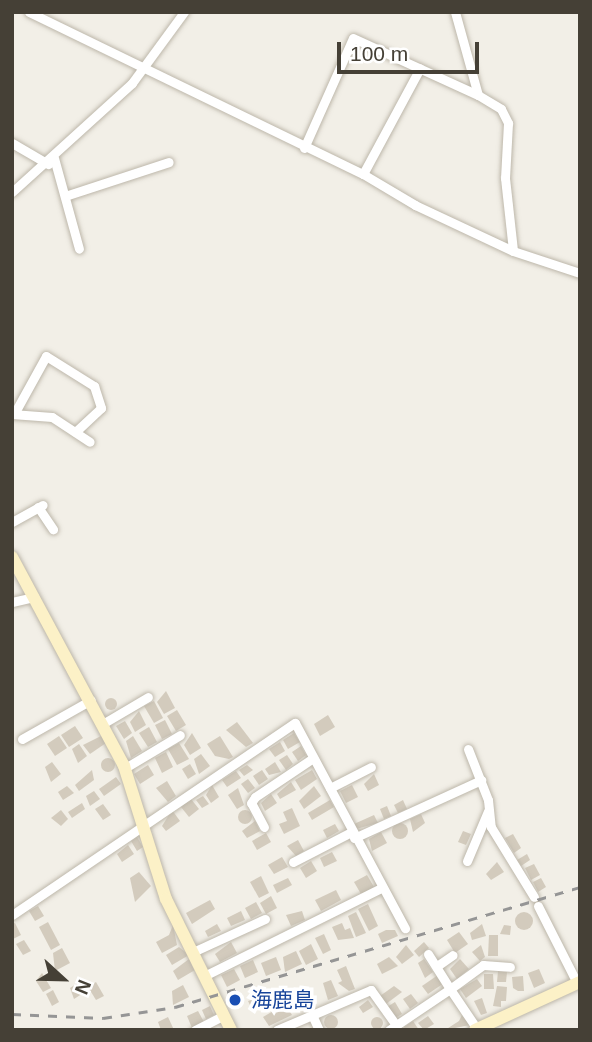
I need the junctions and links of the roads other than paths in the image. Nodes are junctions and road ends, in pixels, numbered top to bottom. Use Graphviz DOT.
graph roads {
  1 [pos="29,12"];
  2 [pos="184,12"];
  3 [pos="455,12"];
  4 [pos="145,68"];
  5 [pos="420,68"];
  6 [pos="478,95"];
  7 [pos="12,143"];
  8 [pos="304,148"];
  9 [pos="51,161"];
  10 [pos="169,162"];
  11 [pos="363,174"];
  12 [pos="12,192"];
  13 [pos="65,196"];
  14 [pos="79,248"];
  15 [pos="513,251"];
  16 [pos="580,273"];
  17 [pos="13,414"];
  18 [pos="75,432"];
  19 [pos="90,442"];
  20 [pos="12,522"];
  21 [pos="52,529"];
  22 [pos="13,559"];
  23 [pos="34,597"];
  24 [pos="12,602"];
  25 [pos="148,697"];
  26 [pos="91,700"];
  27 [pos="104,723"];
  28 [pos="180,735"];
  29 [pos="22,739"];
  30 [pos="468,749"];
  31 [pos="313,758"];
  32 [pos="371,767"];
  33 [pos="125,768"];
  34 [pos="481,780"];
  35 [pos="330,788"];
  36 [pos="488,810"];
  37 [pos="144,823"];
  38 [pos="264,827"];
  39 [pos="353,835"];
  40 [pos="467,861"];
  41 [pos="293,862"];
  42 [pos="381,888"];
  43 [pos="12,915"];
  44 [pos="265,919"];
  45 [pos="405,928"];
  46 [pos="195,951"];
  47 [pos="428,954"];
  48 [pos="453,955"];
  49 [pos="437,966"];
  50 [pos="510,967"];
  51 [pos="206,975"];
  52 [pos="579,982"];
  53 [pos="450,989"];
  54 [pos="224,1015"];
  55 [pos="312,1015"];
  56 [pos="392,1028"];
  57 [pos="476,1029"];
  58 [pos="195,1030"];
  59 [pos="231,1030"];
  60 [pos="277,1030"];
  61 [pos="319,1030"];
  1 -- 4 [label="street"];
  2 -- 4 [label="street"];
  3 -- 6 [label="street"];
  4 -- 8 [label="street"];
  4 -- 9 [label="street"];
  5 -- 6 [label="street"];
  5 -- 8 [label="street"];
  5 -- 11 [label="street"];
  6 -- 15 [label="street"];
  7 -- 9 [label="street"];
  8 -- 11 [label="street"];
  9 -- 12 [label="street"];
  9 -- 13 [label="street"];
  10 -- 13 [label="street"];
  11 -- 15 [label="street"];
  13 -- 14 [label="street"];
  15 -- 16 [label="street"];
  17 -- 18 [label="street"];
  17 -- 18 [label="street"];
  18 -- 19 [label="street"];
  20 -- 21 [label="street"];
  22 -- 23 [label="street"];
  23 -- 24 [label="street"];
  23 -- 26 [label="street"];
  25 -- 27 [label="street"];
  26 -- 27 [label="street"];
  26 -- 29 [label="street"];
  27 -- 33 [label="street"];
  28 -- 33 [label="street"];
  30 -- 34 [label="street"];
  31 -- 35 [label="street"];
  31 -- 37 [label="street"];
  31 -- 38 [label="street"];
  32 -- 35 [label="street"];
  33 -- 37 [label="street"];
  34 -- 36 [label="street"];
  34 -- 39 [label="street"];
  35 -- 39 [label="street"];
  36 -- 40 [label="street"];
  36 -- 52 [label="street"];
  37 -- 43 [label="street"];
  37 -- 46 [label="street"];
  39 -- 41 [label="street"];
  39 -- 42 [label="street"];
  42 -- 45 [label="street"];
  42 -- 51 [label="street"];
  44 -- 46 [label="street"];
  46 -- 51 [label="street"];
  47 -- 49 [label="street"];
  48 -- 49 [label="street"];
  49 -- 53 [label="street"];
  50 -- 53 [label="street"];
  51 -- 54 [label="street"];
  52 -- 57 [label="street"];
  53 -- 56 [label="street"];
  53 -- 57 [label="street"];
  54 -- 58 [label="street"];
  54 -- 59 [label="street"];
  55 -- 56 [label="street"];
  55 -- 60 [label="street"];
  55 -- 61 [label="street"];
}
